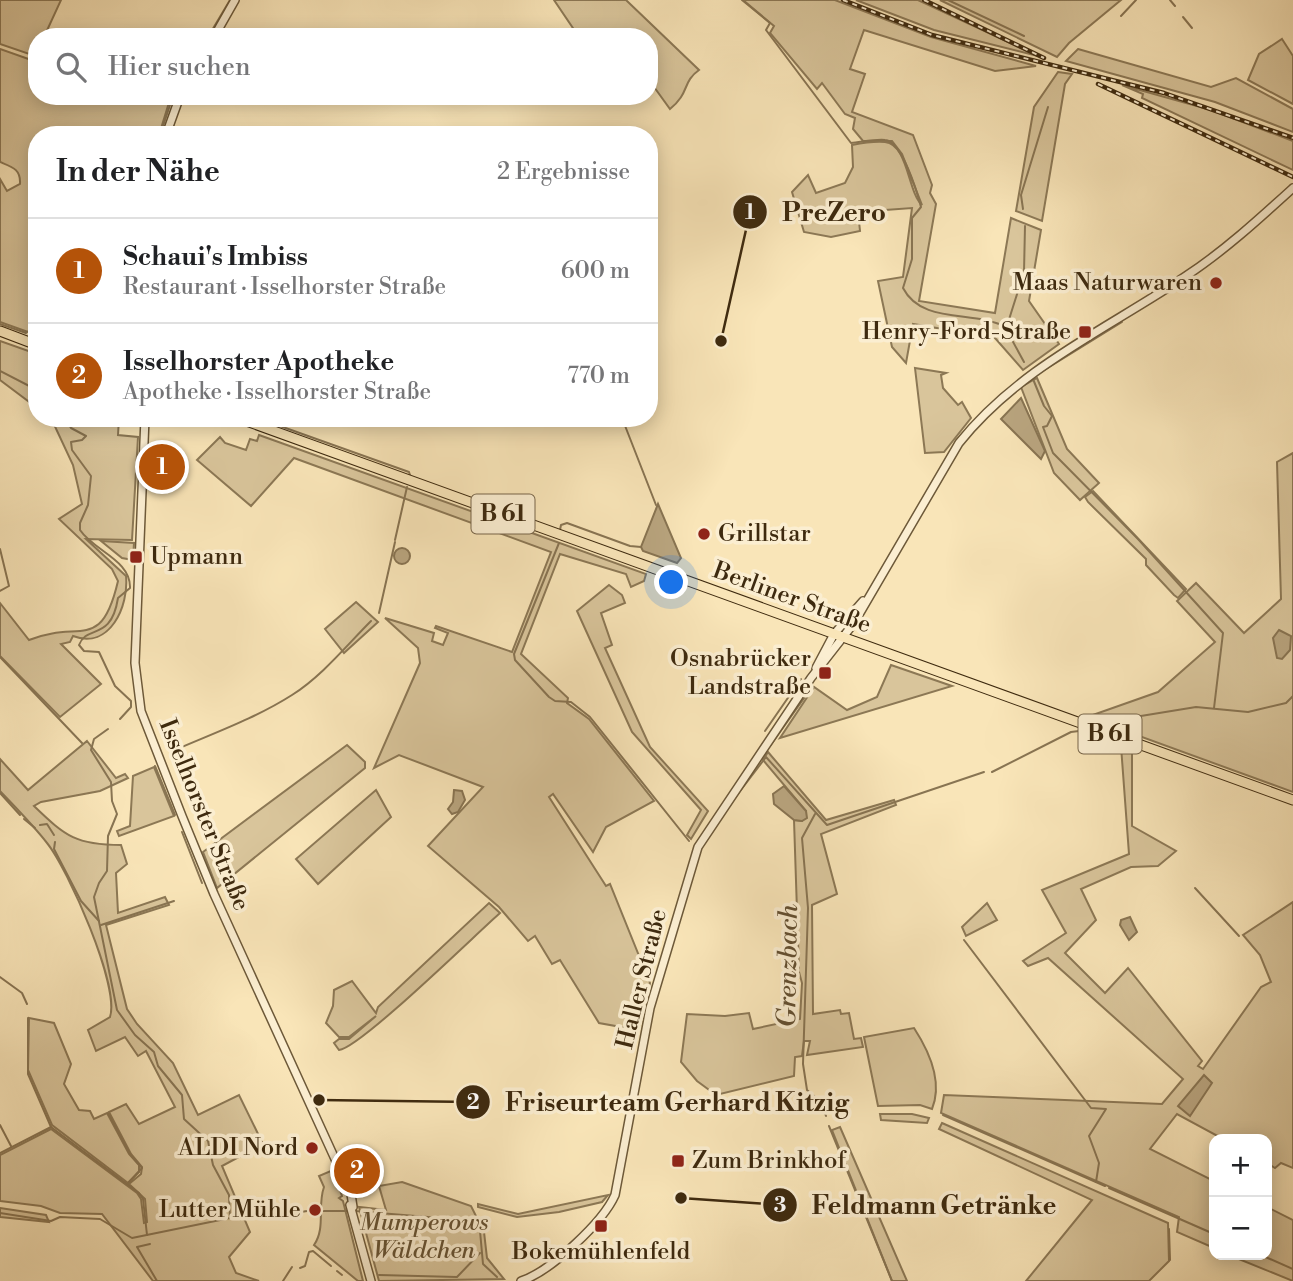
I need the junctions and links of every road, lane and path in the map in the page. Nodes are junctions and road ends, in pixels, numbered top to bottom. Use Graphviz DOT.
graph roads {
  1 [pos="235,0"];
  2 [pos="219,28"];
  3 [pos="177,105"];
  4 [pos="169,126"];
  5 [pos="1293,188"];
  6 [pos="0,331"];
  7 [pos="28,342"];
  8 [pos="146,427"];
  9 [pos="263,427"];
  10 [pos="879,581"];
  11 [pos="834,634"];
  12 [pos="845,638"];
  13 [pos="811,678"];
  14 [pos="1293,800"];
  15 [pos="371,1281"];
  16 [pos="521,1281"];
  1 -- 2 [label="street"];
  3 -- 4 [label="street"];
  5 -- 10 [label="street"];
  6 -- 7 [label="main road"];
  8 -- 15 [label="street, Isselhorster Straße"];
  9 -- 11 [label="main road, Berliner Straße / B 61"];
  10 -- 11 [label="street"];
  10 -- 12 [label="street"];
  11 -- 12 [label="main road, Berliner Straße / B 61"];
  11 -- 13 [label="street, Haller Straße"];
  12 -- 13 [label="street, Haller Straße"];
  12 -- 14 [label="main road, Berliner Straße / B 61"];
  13 -- 16 [label="street, Haller Straße"];
}
